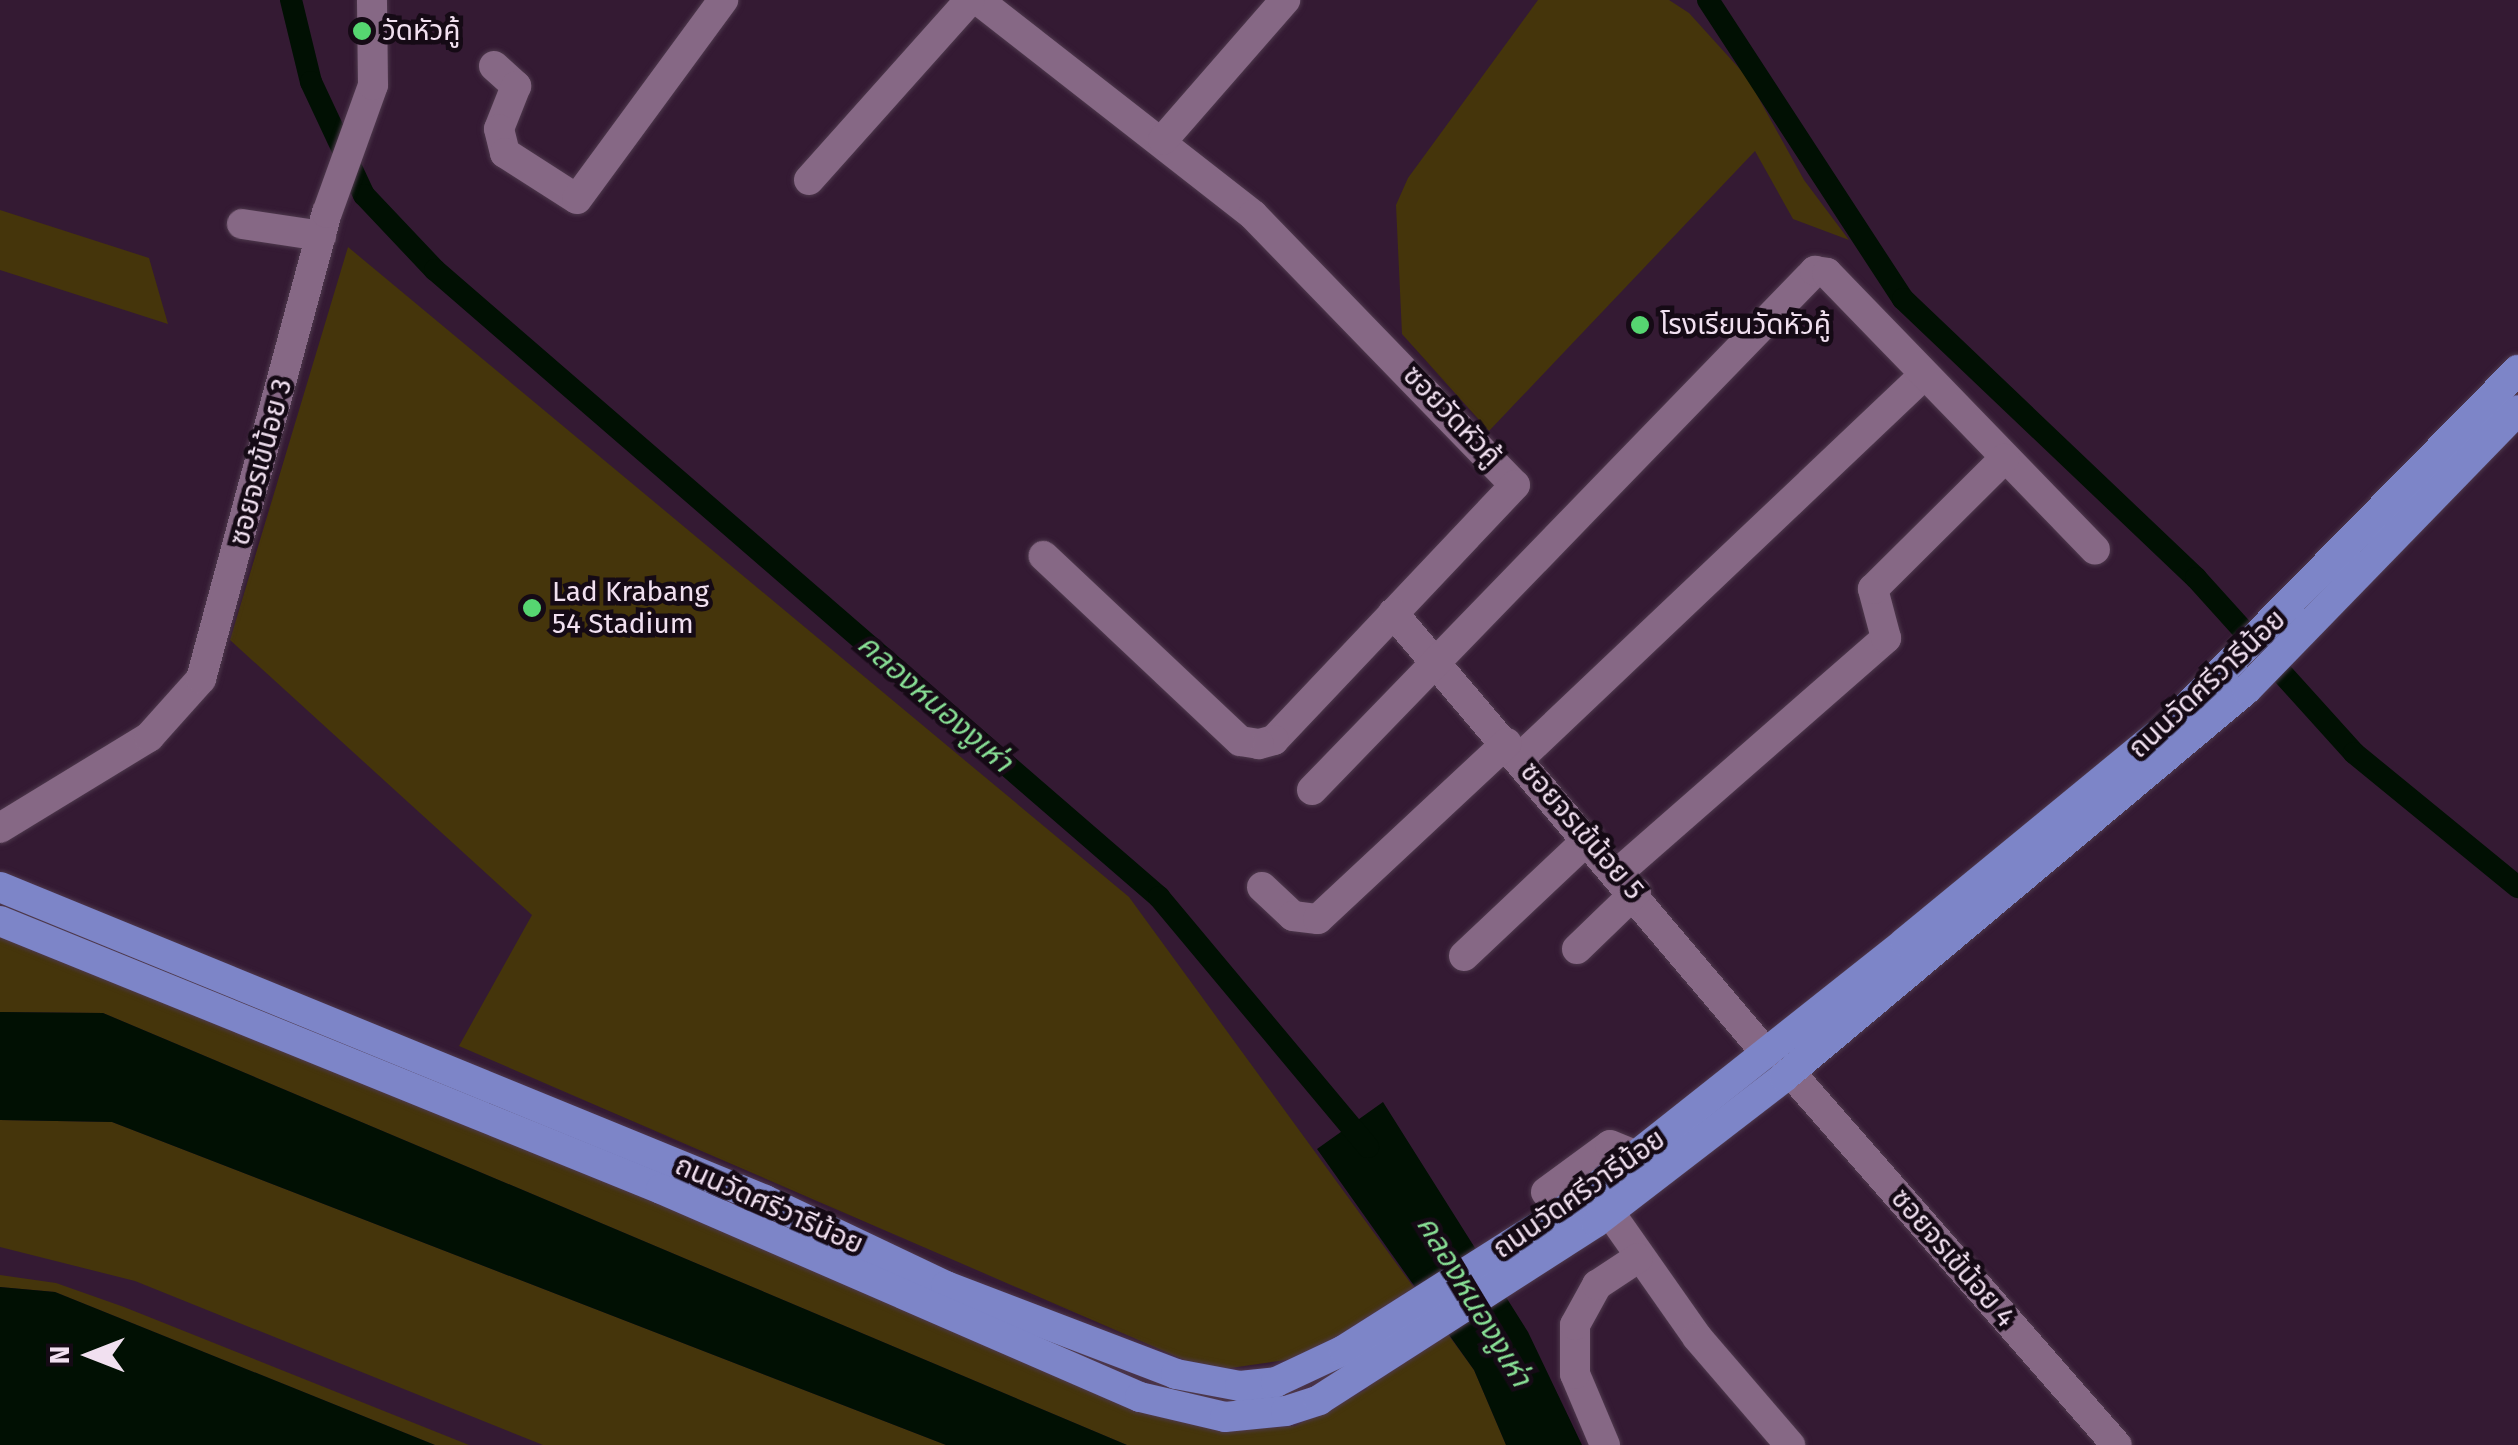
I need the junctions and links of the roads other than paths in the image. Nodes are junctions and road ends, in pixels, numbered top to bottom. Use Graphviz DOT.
graph roads {
  1 [pos="372,0"];
  2 [pos="723,0"];
  3 [pos="970,0"];
  4 [pos="978,0"];
  5 [pos="1285,0"];
  6 [pos="494,66"];
  7 [pos="1163,140"];
  8 [pos="808,180"];
  9 [pos="242,224"];
  10 [pos="324,224"];
  11 [pos="2518,370"];
  12 [pos="1923,376"];
  13 [pos="2518,410"];
  14 [pos="2004,459"];
  15 [pos="2094,550"];
  16 [pos="1044,556"];
  17 [pos="1394,613"];
  18 [pos="1435,661"];
  19 [pos="2234,681"];
  20 [pos="1514,750"];
  21 [pos="1312,790"];
  22 [pos="0,828"];
  23 [pos="1590,838"];
  24 [pos="1627,882"];
  25 [pos="0,887"];
  26 [pos="1262,887"];
  27 [pos="0,920"];
  28 [pos="1577,950"];
  29 [pos="1464,956"];
  30 [pos="1778,1062"];
  31 [pos="1637,1156"];
  32 [pos="1546,1192"];
  33 [pos="1595,1212"];
  34 [pos="1638,1258"];
  35 [pos="1350,1363"];
  36 [pos="1604,1445"];
  37 [pos="1790,1445"];
  38 [pos="2117,1445"];
  1 -- 10 [label="street, ซอยจรเข้น้อย 3"];
  2 -- 6 [label="street"];
  3 -- 8 [label="street"];
  4 -- 7 [label="street, ซอยวัดหัวคู้"];
  5 -- 7 [label="street"];
  7 -- 17 [label="street, ซอยวัดหัวคู้"];
  9 -- 10 [label="street"];
  10 -- 22 [label="street, ซอยจรเข้น้อย 3"];
  11 -- 19 [label="main road, ถนนวัดศรีวารีน้อย"];
  12 -- 14 [label="street"];
  12 -- 18 [label="street"];
  12 -- 20 [label="street"];
  13 -- 19 [label="main road, ถนนวัดศรีวารีน้อย"];
  14 -- 15 [label="street"];
  14 -- 24 [label="street"];
  16 -- 17 [label="street, ซอยวัดหัวคู้"];
  17 -- 18 [label="street, ซอยจรเข้น้อย 5"];
  18 -- 20 [label="street, ซอยจรเข้น้อย 5"];
  18 -- 21 [label="street"];
  19 -- 30 [label="main road, ถนนวัดศรีวารีน้อย"];
  20 -- 23 [label="street, ซอยจรเข้น้อย 5"];
  20 -- 26 [label="street"];
  23 -- 24 [label="street, ซอยจรเข้น้อย 5"];
  23 -- 29 [label="street"];
  24 -- 28 [label="street"];
  24 -- 30 [label="street, ซอยจรเข้น้อย 5"];
  25 -- 35 [label="main road, ถนนวัดศรีวารีน้อย"];
  27 -- 35 [label="main road, ถนนวัดศรีวารีน้อย"];
  30 -- 31 [label="main road, ถนนวัดศรีวารีน้อย"];
  30 -- 33 [label="main road, ถนนวัดศรีวารีน้อย"];
  30 -- 38 [label="street, ซอยจรเข้น้อย 4"];
  31 -- 32 [label="street"];
  31 -- 33 [label="main road, ถนนวัดศรีวารีน้อย"];
  33 -- 34 [label="street"];
  33 -- 35 [label="main road, ถนนวัดศรีวารีน้อย"];
  34 -- 36 [label="street"];
  34 -- 37 [label="street"];
}
